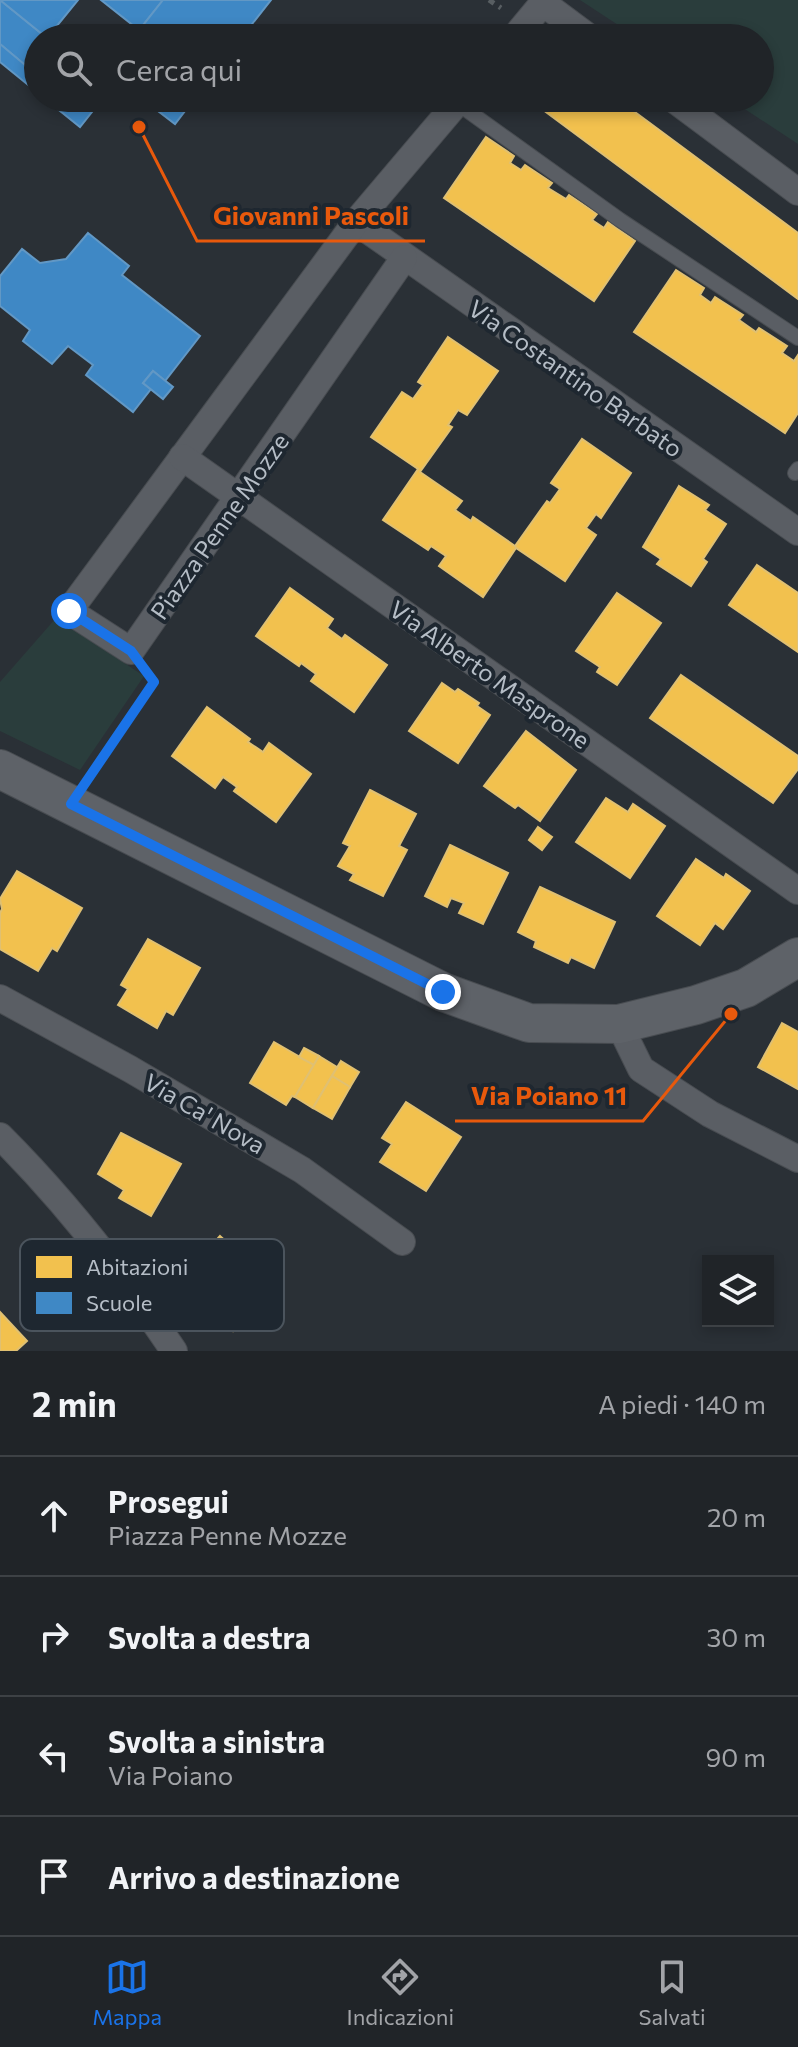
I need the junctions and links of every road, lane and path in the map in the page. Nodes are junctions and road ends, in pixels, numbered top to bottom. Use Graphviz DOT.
graph roads {
  1 [pos="526,24"];
  2 [pos="571,24"];
  3 [pos="449,112"];
  4 [pos="475,112"];
  5 [pos="691,112"];
  6 [pos="798,192"];
  7 [pos="356,222"];
  8 [pos="404,258"];
  9 [pos="798,338"];
  10 [pos="182,457"];
  11 [pos="240,498"];
  12 [pos="798,532"];
  13 [pos="131,651"];
  14 [pos="0,769"];
  15 [pos="71,804"];
  16 [pos="798,891"];
  17 [pos="798,957"];
  18 [pos="0,998"];
  19 [pos="619,1024"];
  20 [pos="0,1136"];
  21 [pos="798,1159"];
  22 [pos="90,1239"];
  23 [pos="402,1242"];
  24 [pos="161,1331"];
  25 [pos="174,1351"];
  1 -- 2 [label="street"];
  3 -- 7 [label="street"];
  4 -- 9 [label="lane"];
  5 -- 6 [label="street"];
  7 -- 8 [label="street, Via Costantino Barbato"];
  7 -- 10 [label="street"];
  8 -- 11 [label="street, Piazza Penne Mozze"];
  8 -- 12 [label="street, Via Costantino Barbato"];
  10 -- 11 [label="street, Via Alberto Masprone"];
  10 -- 13 [label="street"];
  11 -- 13 [label="street, Piazza Penne Mozze"];
  11 -- 16 [label="street, Via Alberto Masprone"];
  13 -- 15 [label="path"];
  14 -- 15 [label="street"];
  15 -- 19 [label="street"];
  17 -- 19 [label="street"];
  18 -- 23 [label="street, Via Ca' Nova"];
  19 -- 21 [label="street"];
  20 -- 22 [label="street"];
  24 -- 25 [label="street"];
}
